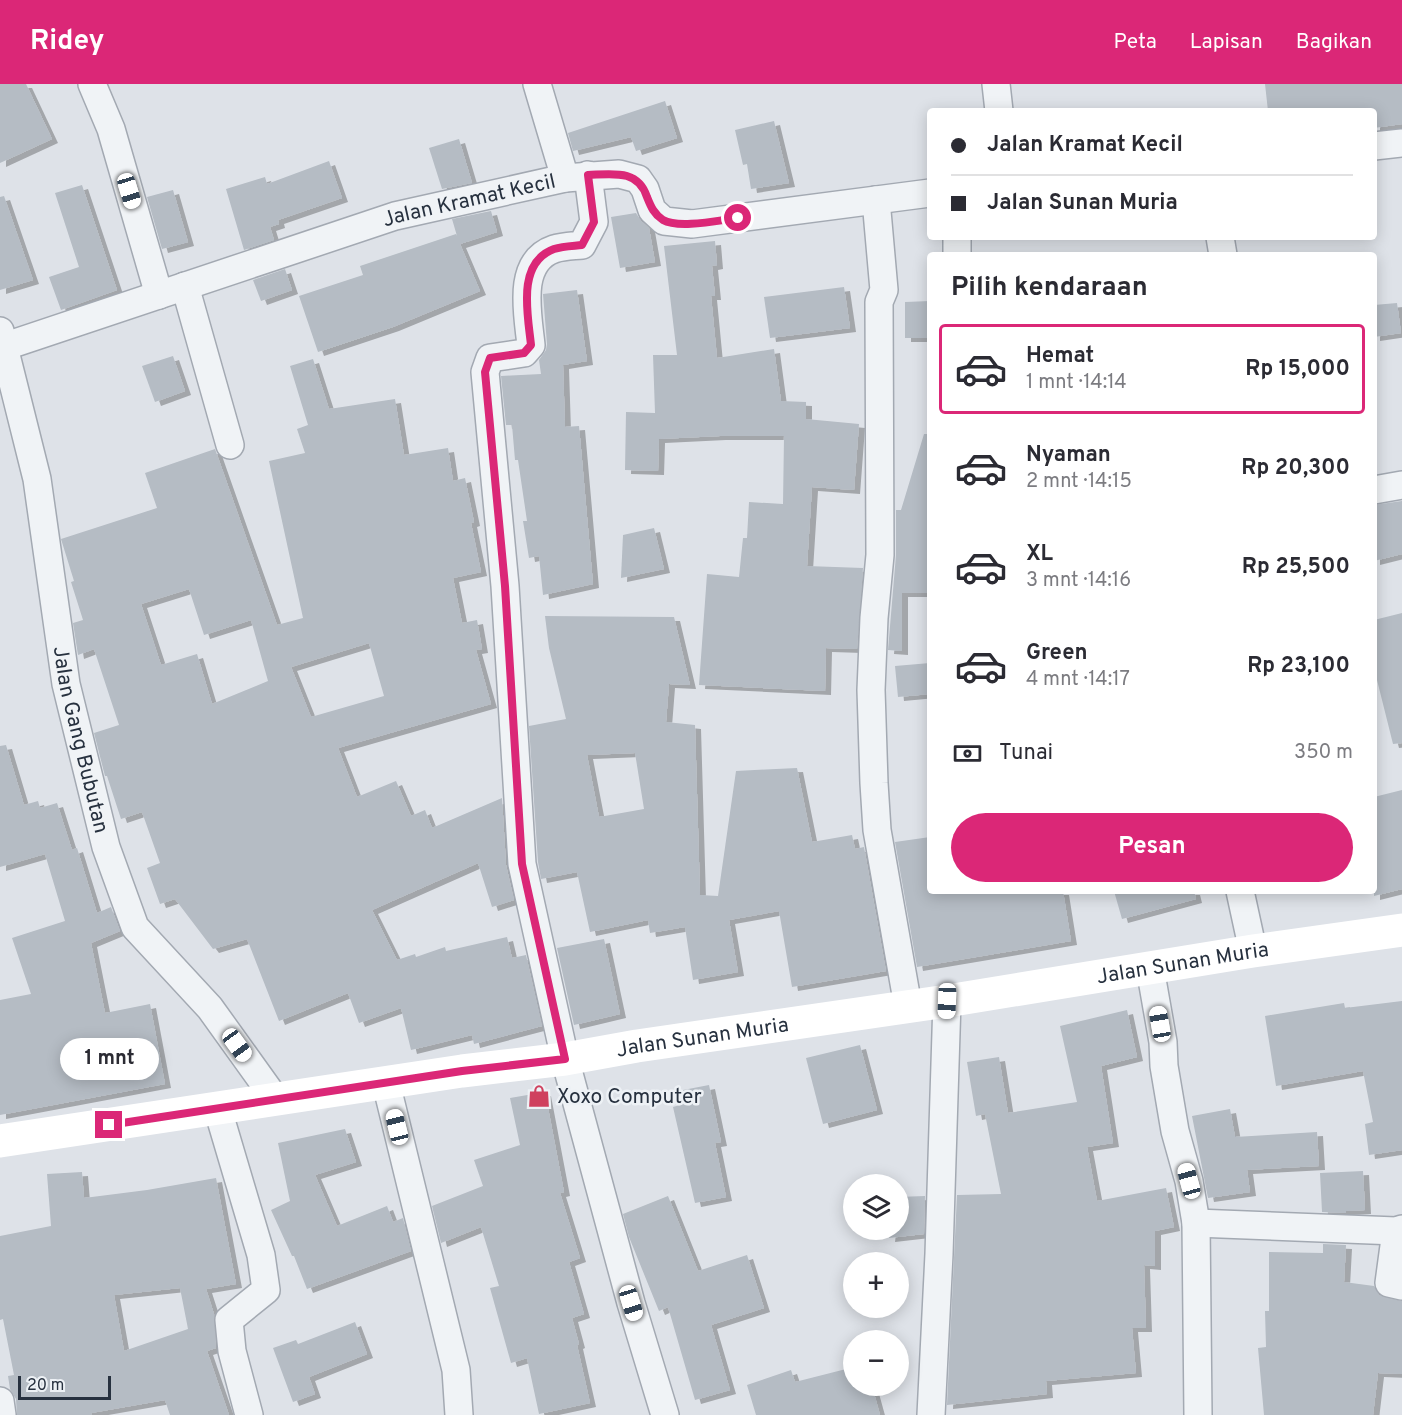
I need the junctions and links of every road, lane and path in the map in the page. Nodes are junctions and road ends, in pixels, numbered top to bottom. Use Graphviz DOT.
graph roads {
  1 [pos="92,84"];
  2 [pos="537,84"];
  3 [pos="996,84"];
  4 [pos="999,108"];
  5 [pos="1402,143"];
  6 [pos="1377,147"];
  7 [pos="577,176"];
  8 [pos="927,193"];
  9 [pos="876,200"];
  10 [pos="185,286"];
  11 [pos="159,295"];
  12 [pos="2,342"];
  13 [pos="230,445"];
  14 [pos="1402,485"];
  15 [pos="1377,489"];
  16 [pos="1241,894"];
  17 [pos="1402,930"];
  18 [pos="1253,951"];
  19 [pos="1150,968"];
  20 [pos="947,1001"];
  21 [pos="908,1006"];
  22 [pos="565,1059"];
  23 [pos="386,1083"];
  24 [pos="276,1100"];
  25 [pos="218,1110"];
  26 [pos="0,1141"];
  27 [pos="1196,1223"];
  28 [pos="1399,1230"];
  29 [pos="1402,1286"];
  30 [pos="0,1401"];
  31 [pos="2,1415"];
  32 [pos="249,1415"];
  33 [pos="459,1415"];
  34 [pos="665,1415"];
  35 [pos="931,1415"];
  36 [pos="1198,1415"];
  1 -- 11 [label="street"];
  2 -- 7 [label="street"];
  3 -- 4 [label="street"];
  5 -- 6 [label="street"];
  7 -- 9 [label="street, Jalan Kramat Kecil"];
  7 -- 10 [label="street, Jalan Kramat Kecil"];
  7 -- 22 [label="street"];
  8 -- 9 [label="street, Jalan Kramat Kecil"];
  9 -- 21 [label="street"];
  10 -- 11 [label="street, Jalan Kramat Kecil"];
  10 -- 13 [label="street"];
  11 -- 12 [label="street, Jalan Kramat Kecil"];
  12 -- 24 [label="street, Jalan Gang Bubutan"];
  14 -- 15 [label="street"];
  16 -- 18 [label="street"];
  17 -- 18 [label="main road, Jalan Sunan Muria"];
  18 -- 19 [label="main road, Jalan Sunan Muria"];
  19 -- 20 [label="main road, Jalan Sunan Muria"];
  19 -- 27 [label="street"];
  20 -- 21 [label="main road, Jalan Sunan Muria"];
  20 -- 35 [label="street"];
  21 -- 22 [label="main road, Jalan Sunan Muria"];
  22 -- 23 [label="main road, Jalan Sunan Muria"];
  22 -- 34 [label="street"];
  23 -- 24 [label="main road, Jalan Sunan Muria"];
  23 -- 33 [label="street"];
  24 -- 25 [label="main road, Jalan Sunan Muria"];
  25 -- 26 [label="main road, Jalan Sunan Muria"];
  25 -- 32 [label="street"];
  27 -- 28 [label="street"];
  27 -- 36 [label="street"];
  28 -- 29 [label="street"];
  30 -- 31 [label="street"];
}
